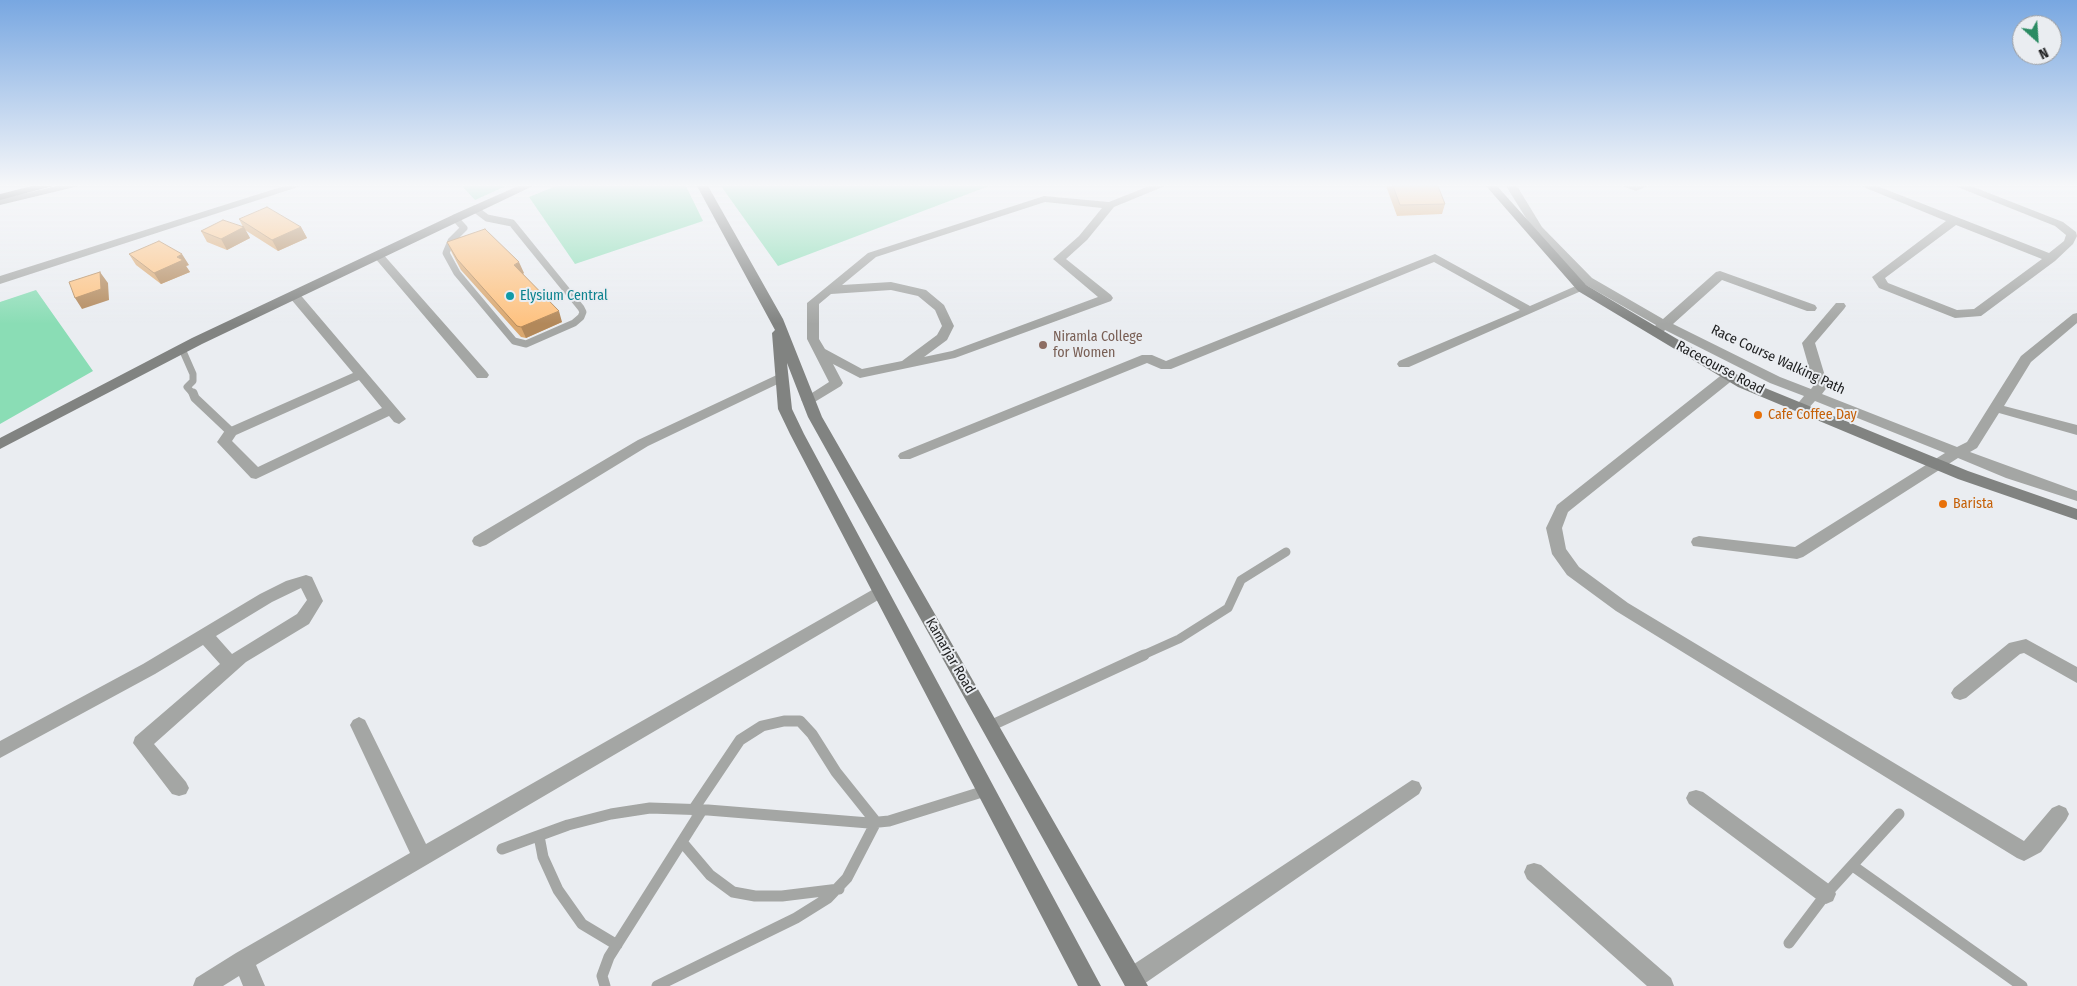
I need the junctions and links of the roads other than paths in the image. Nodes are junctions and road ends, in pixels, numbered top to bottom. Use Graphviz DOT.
graph roads {
  1 [pos="151,232"];
  2 [pos="426,232"];
  3 [pos="460,232"];
  4 [pos="519,232"];
  5 [pos="728,232"];
  6 [pos="943,232"];
  7 [pos="1088,232"];
  8 [pos="1533,232"];
  9 [pos="1541,232"];
  10 [pos="1939,232"];
  11 [pos="1983,232"];
  12 [pos="2069,232"];
  13 [pos="378,255"];
  14 [pos="2051,258"];
  15 [pos="0,280"];
  16 [pos="1582,288"];
  17 [pos="828,291"];
  18 [pos="294,295"];
  19 [pos="1840,306"];
  20 [pos="1811,308"];
  21 [pos="1530,310"];
  22 [pos="2077,317"];
  23 [pos="777,319"];
  24 [pos="1660,328"];
  25 [pos="182,349"];
  26 [pos="819,351"];
  27 [pos="1404,364"];
  28 [pos="904,365"];
  29 [pos="361,374"];
  30 [pos="482,375"];
  31 [pos="1729,376"];
  32 [pos="781,377"];
  33 [pos="1812,396"];
  34 [pos="808,400"];
  35 [pos="1802,408"];
  36 [pos="1995,408"];
  37 [pos="2077,430"];
  38 [pos="231,432"];
  39 [pos="0,444"];
  40 [pos="1956,453"];
  41 [pos="905,456"];
  42 [pos="1936,464"];
  43 [pos="2077,496"];
  44 [pos="2077,515"];
  45 [pos="480,541"];
  46 [pos="1699,542"];
  47 [pos="1286,552"];
  48 [pos="879,592"];
  49 [pos="206,635"];
  50 [pos="231,665"];
  51 [pos="2077,676"];
  52 [pos="1960,693"];
  53 [pos="359,725"];
  54 [pos="990,726"];
  55 [pos="0,750"];
  56 [pos="179,788"];
  57 [pos="1412,788"];
  58 [pos="985,791"];
  59 [pos="1696,798"];
  60 [pos="697,810"];
  61 [pos="1899,814"];
  62 [pos="2059,814"];
  63 [pos="876,822"];
  64 [pos="538,836"];
  65 [pos="682,842"];
  66 [pos="502,849"];
  67 [pos="422,857"];
  68 [pos="1853,866"];
  69 [pos="1534,872"];
  70 [pos="839,888"];
  71 [pos="1826,894"];
  72 [pos="1789,943"];
  73 [pos="617,945"];
  74 [pos="244,960"];
  75 [pos="1135,982"];
  76 [pos="204,986"];
  77 [pos="254,986"];
  78 [pos="605,986"];
  79 [pos="657,986"];
  80 [pos="1090,986"];
  81 [pos="1664,986"];
  82 [pos="2022,986"];
  1 -- 15 [label="street"];
  2 -- 13 [label="main road"];
  3 -- 4 [label="lane"];
  5 -- 23 [label="main road, Kamarjar Road"];
  6 -- 17 [label="street"];
  7 -- 28 [label="street"];
  8 -- 16 [label="main road, Racecourse Road"];
  9 -- 24 [label="street, Race Course Walking Path"];
  10 -- 14 [label="street"];
  11 -- 14 [label="street"];
  12 -- 14 [label="street"];
  13 -- 18 [label="main road"];
  13 -- 30 [label="street"];
  16 -- 21 [label="street"];
  16 -- 24 [label="main road, Racecourse Road"];
  17 -- 26 [label="street"];
  17 -- 28 [label="street"];
  18 -- 25 [label="main road"];
  18 -- 29 [label="street"];
  19 -- 33 [label="street"];
  20 -- 24 [label="street"];
  21 -- 27 [label="street"];
  21 -- 41 [label="street"];
  22 -- 36 [label="street"];
  23 -- 32 [label="main road, Kamarjar Road"];
  23 -- 34 [label="main road, Kamarjar Road"];
  24 -- 31 [label="main road, Racecourse Road"];
  24 -- 33 [label="street, Race Course Walking Path"];
  25 -- 38 [label="lane"];
  25 -- 39 [label="main road"];
  26 -- 28 [label="street"];
  26 -- 34 [label="street"];
  29 -- 38 [label="street"];
  29 -- 38 [label="street"];
  31 -- 35 [label="main road, Racecourse Road"];
  31 -- 62 [label="street"];
  32 -- 45 [label="street"];
  32 -- 48 [label="main road, Kamarjar Road"];
  33 -- 35 [label="street"];
  33 -- 40 [label="street, Race Course Walking Path"];
  34 -- 54 [label="main road, Kamarjar Road"];
  35 -- 42 [label="main road, Racecourse Road"];
  36 -- 37 [label="street"];
  36 -- 40 [label="street"];
  40 -- 42 [label="street"];
  40 -- 43 [label="street, Race Course Walking Path"];
  42 -- 44 [label="main road, Racecourse Road"];
  42 -- 46 [label="street"];
  47 -- 54 [label="lane"];
  48 -- 58 [label="main road, Kamarjar Road"];
  48 -- 67 [label="street"];
  49 -- 50 [label="street"];
  49 -- 50 [label="street"];
  49 -- 55 [label="street"];
  50 -- 56 [label="street"];
  51 -- 52 [label="street"];
  53 -- 67 [label="street"];
  54 -- 75 [label="main road, Kamarjar Road"];
  57 -- 75 [label="street"];
  58 -- 63 [label="lane"];
  58 -- 80 [label="main road, Kamarjar Road"];
  59 -- 71 [label="street"];
  60 -- 63 [label="lane"];
  60 -- 63 [label="lane"];
  60 -- 64 [label="lane"];
  60 -- 65 [label="lane"];
  61 -- 68 [label="lane"];
  63 -- 70 [label="lane"];
  64 -- 66 [label="lane"];
  64 -- 73 [label="lane"];
  65 -- 70 [label="lane"];
  65 -- 73 [label="lane"];
  67 -- 74 [label="street"];
  68 -- 71 [label="lane"];
  68 -- 82 [label="lane"];
  69 -- 81 [label="street"];
  70 -- 79 [label="lane"];
  71 -- 72 [label="lane"];
  73 -- 78 [label="lane"];
  74 -- 76 [label="street"];
  74 -- 77 [label="street"];
}
